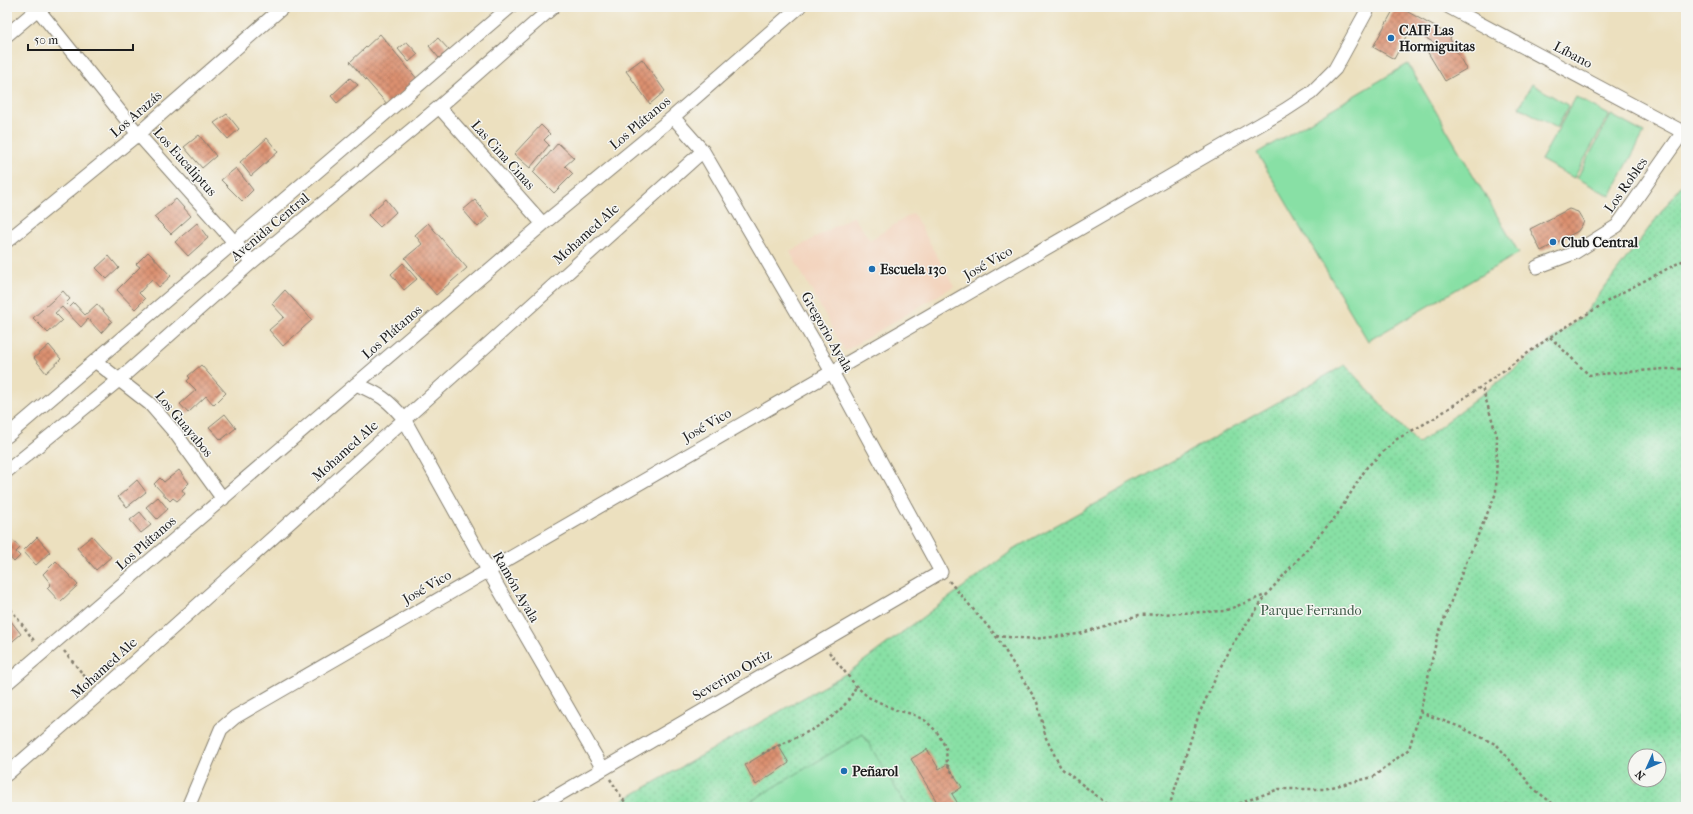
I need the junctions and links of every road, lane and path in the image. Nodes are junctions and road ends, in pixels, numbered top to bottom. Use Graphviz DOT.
graph roads {
  1 [pos="283,7"];
  2 [pos="510,7"];
  3 [pos="799,7"];
  4 [pos="1369,7"];
  5 [pos="1448,7"];
  6 [pos="38,8"];
  7 [pos="551,8"];
  8 [pos="7,35"];
  9 [pos="439,107"];
  10 [pos="673,117"];
  11 [pos="1684,131"];
  12 [pos="138,134"];
  13 [pos="703,151"];
  14 [pos="543,224"];
  15 [pos="7,241"];
  16 [pos="234,242"];
  17 [pos="1686,259"];
  18 [pos="252,262"];
  19 [pos="1537,267"];
  20 [pos="1550,337"];
  21 [pos="95,360"];
  22 [pos="1686,369"];
  23 [pos="832,372"];
  24 [pos="120,379"];
  25 [pos="356,384"];
  26 [pos="1482,386"];
  27 [pos="404,419"];
  28 [pos="7,436"];
  29 [pos="7,471"];
  30 [pos="223,499"];
  31 [pos="488,570"];
  32 [pos="941,572"];
  33 [pos="1268,593"];
  34 [pos="7,604"];
  35 [pos="996,636"];
  36 [pos="57,641"];
  37 [pos="822,642"];
  38 [pos="44,653"];
  39 [pos="7,683"];
  40 [pos="856,686"];
  41 [pos="100,694"];
  42 [pos="1420,712"];
  43 [pos="762,754"];
  44 [pos="603,769"];
  45 [pos="7,774"];
  46 [pos="955,777"];
  47 [pos="188,807"];
  48 [pos="538,807"];
  49 [pos="628,807"];
  50 [pos="1111,807"];
  51 [pos="1169,807"];
  52 [pos="1234,807"];
  53 [pos="1557,807"];
  1 -- 12 [label="street, Los Arazás"];
  2 -- 16 [label="street, Avenida Central"];
  3 -- 10 [label="street, Los Plátanos"];
  4 -- 23 [label="street, José Vico"];
  5 -- 11 [label="street, Líbano"];
  6 -- 8 [label="street"];
  6 -- 12 [label="street, Los Eucaliptus"];
  7 -- 9 [label="street, Avenida Central"];
  9 -- 14 [label="street, Las Cina Cinas"];
  9 -- 18 [label="street, Avenida Central"];
  10 -- 13 [label="street, Gregorio Ayala"];
  10 -- 14 [label="street, Los Plátanos"];
  11 -- 19 [label="street, Los Robles"];
  12 -- 15 [label="street, Los Arazás"];
  12 -- 16 [label="street, Los Eucaliptus"];
  13 -- 23 [label="street, Gregorio Ayala"];
  13 -- 27 [label="street, Mohamed Ale"];
  14 -- 25 [label="street, Los Plátanos"];
  16 -- 18 [label="street, Los Eucaliptus"];
  16 -- 21 [label="street, Avenida Central"];
  17 -- 20 [label="path"];
  18 -- 24 [label="street, Avenida Central"];
  20 -- 22 [label="path"];
  20 -- 26 [label="path"];
  21 -- 24 [label="street, Los Guayabos"];
  21 -- 28 [label="street, Avenida Central"];
  23 -- 31 [label="street, José Vico"];
  23 -- 32 [label="street, Gregorio Ayala"];
  24 -- 29 [label="street, Avenida Central"];
  24 -- 30 [label="street, Los Guayabos"];
  25 -- 27 [label="street, Ramón Ayala"];
  25 -- 30 [label="street, Los Plátanos"];
  26 -- 33 [label="path"];
  26 -- 42 [label="path"];
  27 -- 31 [label="street, Ramón Ayala"];
  27 -- 41 [label="street, Mohamed Ale"];
  30 -- 36 [label="street, Los Plátanos"];
  31 -- 44 [label="street, Ramón Ayala"];
  31 -- 47 [label="street, José Vico"];
  32 -- 35 [label="path"];
  32 -- 37 [label="street, Severino Ortiz"];
  33 -- 35 [label="path"];
  33 -- 51 [label="path"];
  34 -- 38 [label="path"];
  35 -- 50 [label="path"];
  36 -- 38 [label="street, Los Plátanos"];
  36 -- 41 [label="path"];
  37 -- 40 [label="path"];
  37 -- 44 [label="street, Severino Ortiz"];
  38 -- 39 [label="street, Los Plátanos"];
  40 -- 43 [label="path"];
  40 -- 46 [label="path"];
  41 -- 45 [label="street, Mohamed Ale"];
  42 -- 52 [label="path"];
  42 -- 53 [label="path"];
  44 -- 48 [label="street, Severino Ortiz"];
  44 -- 49 [label="path"];
}
